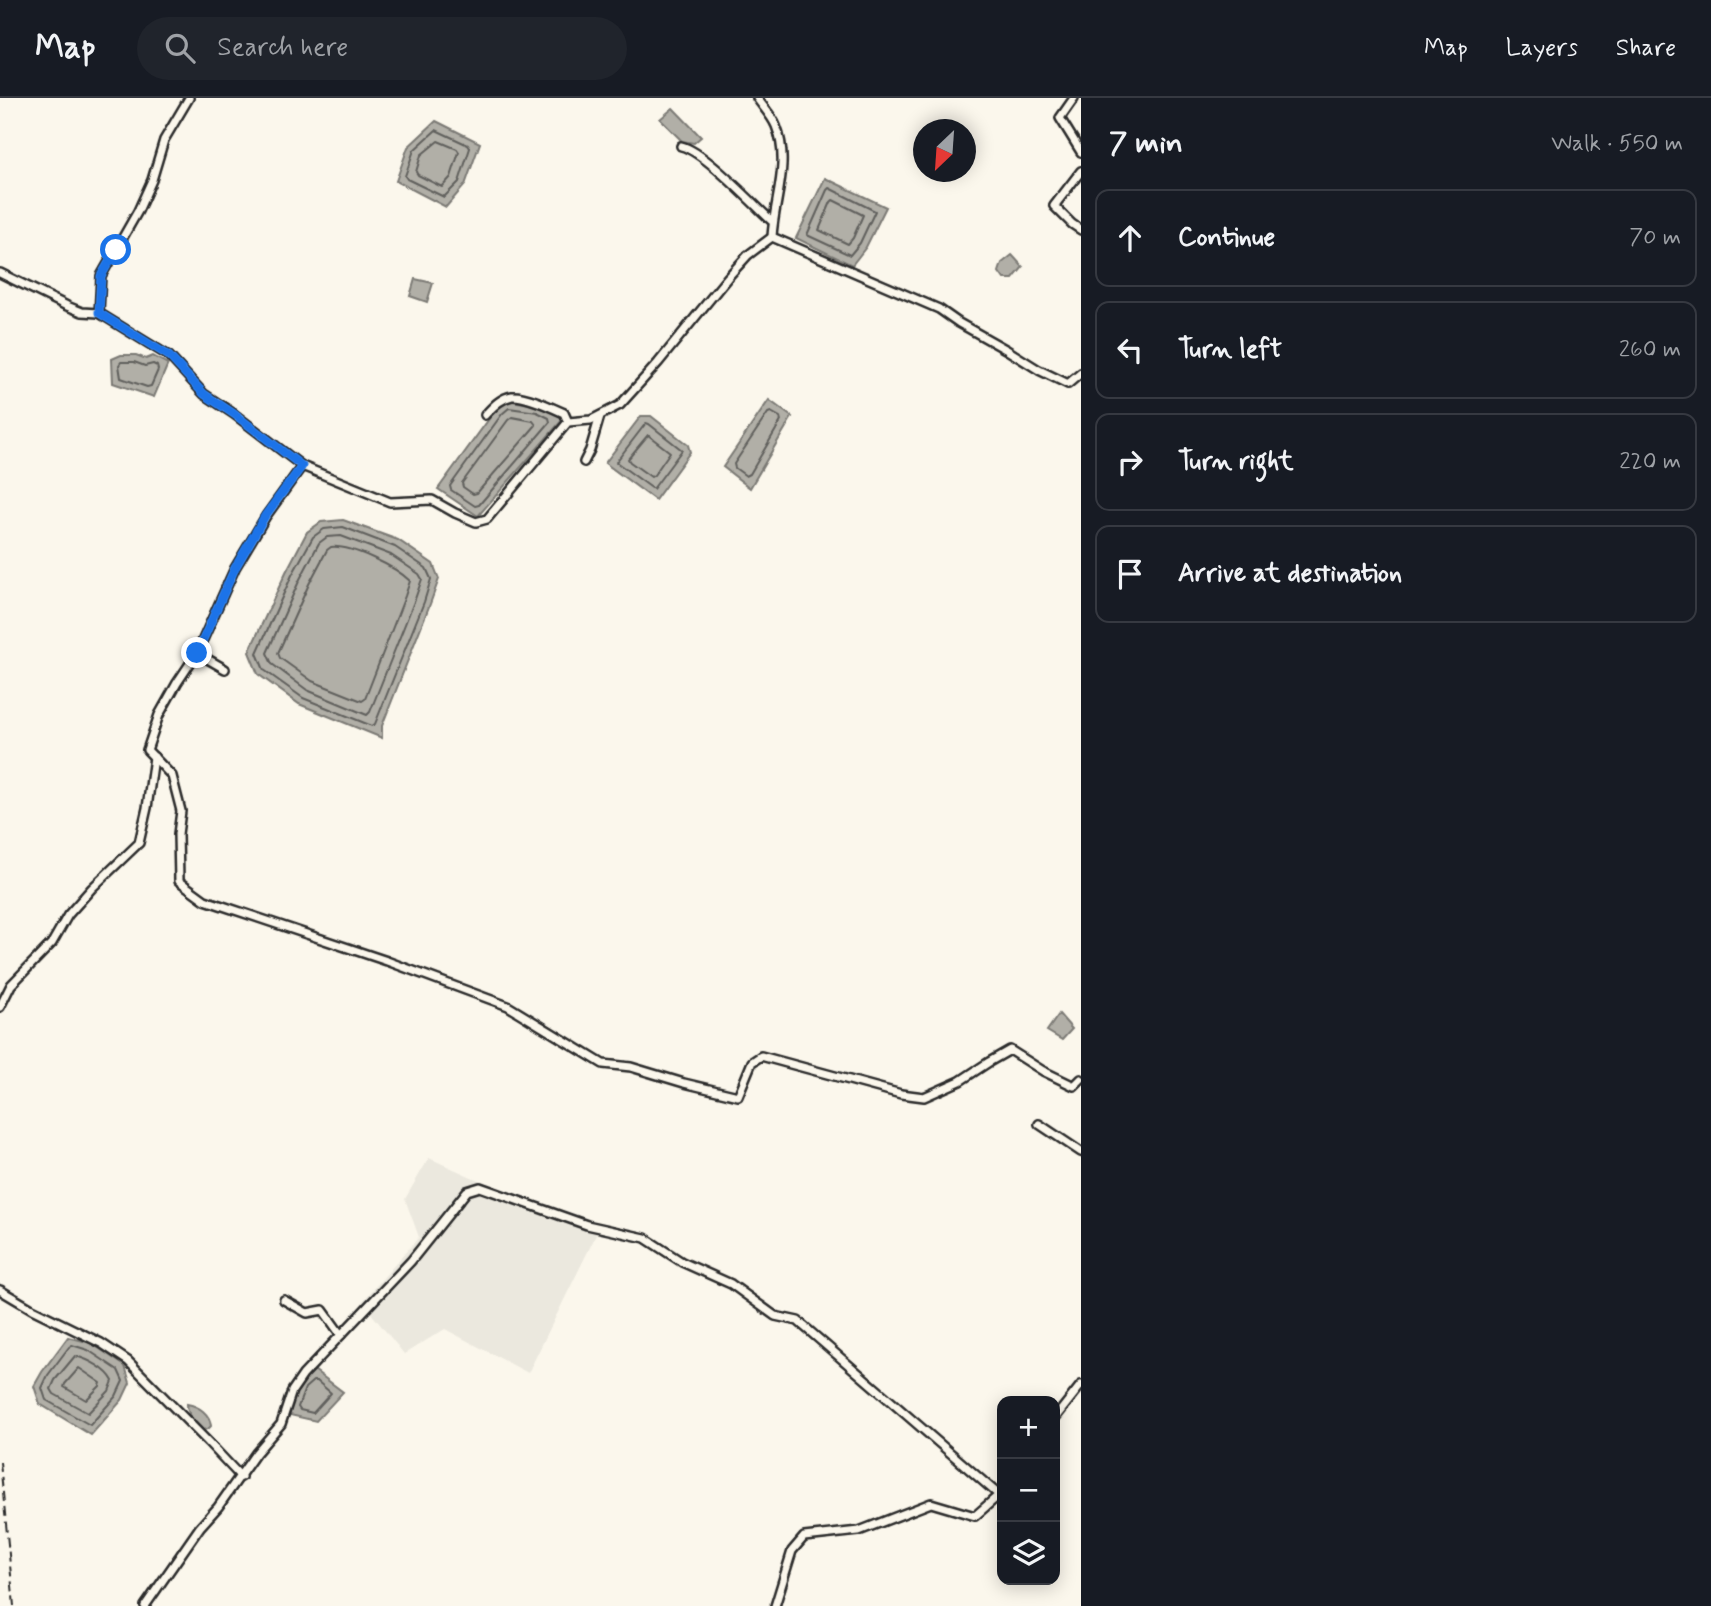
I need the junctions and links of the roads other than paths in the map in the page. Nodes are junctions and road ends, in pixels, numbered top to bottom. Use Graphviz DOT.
graph roads {
  1 [pos="189,98"];
  2 [pos="757,98"];
  3 [pos="1074,98"];
  4 [pos="681,146"];
  5 [pos="1081,152"];
  6 [pos="1081,171"];
  7 [pos="773,222"];
  8 [pos="1081,230"];
  9 [pos="772,237"];
  10 [pos="0,273"];
  11 [pos="99,313"];
  12 [pos="1081,373"];
  13 [pos="485,415"];
  14 [pos="600,416"];
  15 [pos="568,422"];
  16 [pos="584,462"];
  17 [pos="302,466"];
  18 [pos="197,653"];
  19 [pos="225,669"];
  20 [pos="154,757"];
  21 [pos="0,1007"];
  22 [pos="1081,1079"];
  23 [pos="1039,1124"];
  24 [pos="1081,1152"];
  25 [pos="0,1290"];
  26 [pos="284,1300"];
  27 [pos="341,1335"];
  28 [pos="1081,1385"];
  29 [pos="1060,1412"];
  30 [pos="241,1477"];
  31 [pos="997,1490"];
  32 [pos="997,1497"];
  33 [pos="145,1606"];
  34 [pos="775,1606"];
  1 -- 11 [label="street"];
  2 -- 7 [label="street"];
  3 -- 5 [label="street"];
  4 -- 7 [label="street"];
  6 -- 8 [label="street"];
  7 -- 9 [label="street"];
  9 -- 12 [label="street"];
  9 -- 14 [label="street"];
  10 -- 11 [label="street"];
  11 -- 17 [label="street"];
  13 -- 15 [label="street"];
  14 -- 15 [label="street"];
  14 -- 16 [label="street"];
  15 -- 17 [label="street"];
  17 -- 18 [label="street"];
  18 -- 19 [label="street"];
  18 -- 20 [label="street"];
  20 -- 21 [label="street"];
  20 -- 22 [label="street"];
  23 -- 24 [label="street"];
  25 -- 30 [label="street"];
  26 -- 27 [label="street"];
  27 -- 30 [label="street"];
  27 -- 31 [label="street"];
  28 -- 29 [label="street"];
  30 -- 33 [label="street"];
  32 -- 34 [label="street"];
}
